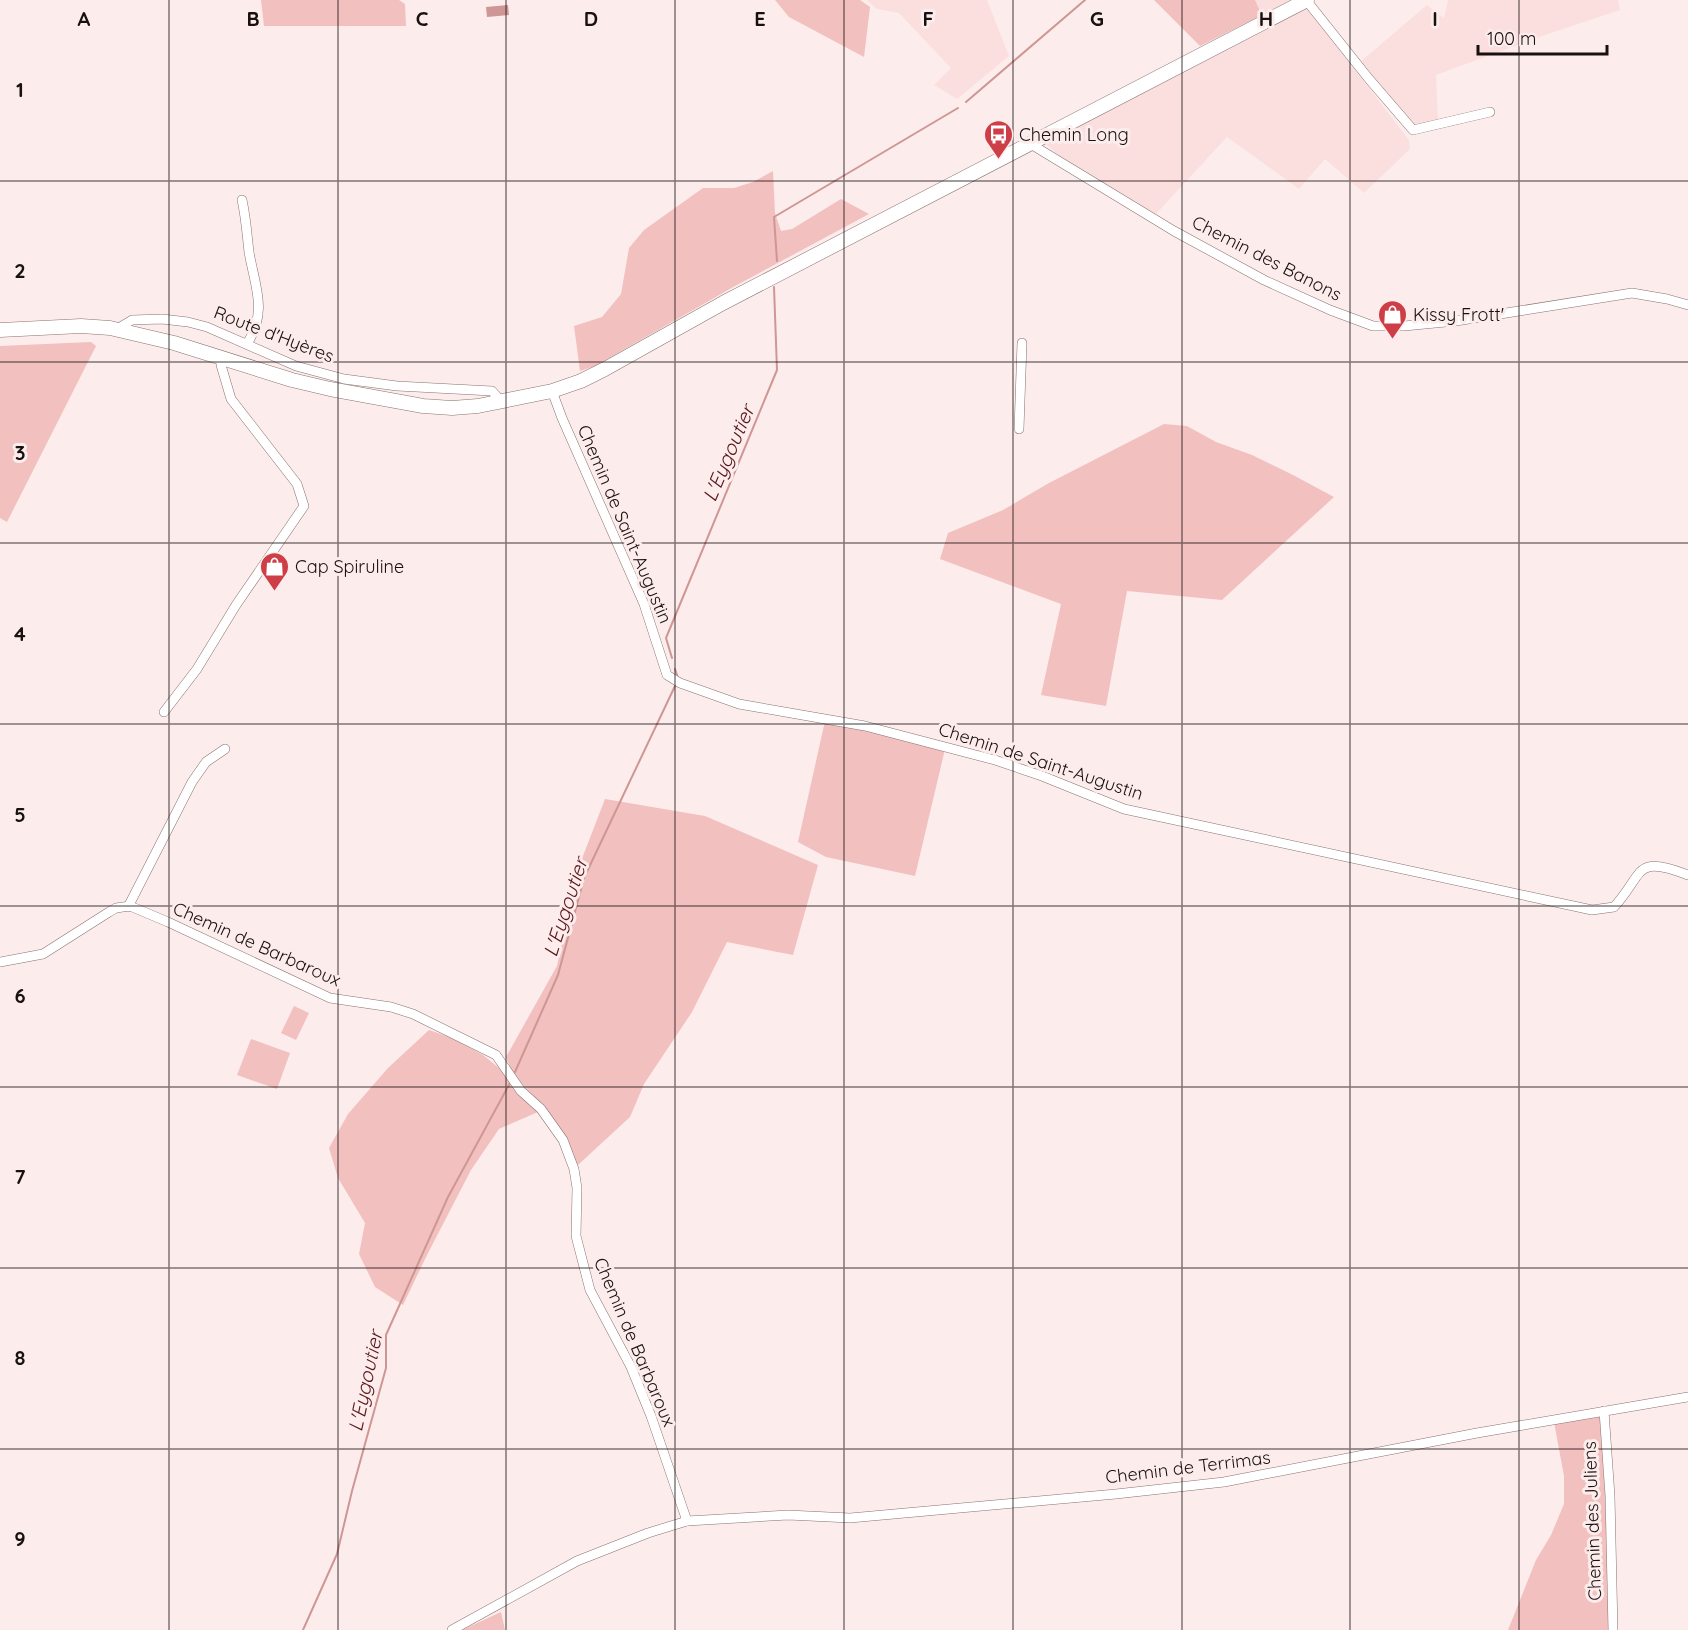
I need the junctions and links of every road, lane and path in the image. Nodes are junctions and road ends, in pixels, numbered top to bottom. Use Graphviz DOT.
graph roads {
  1 [pos="1306,0"];
  2 [pos="1490,112"];
  3 [pos="1029,143"];
  4 [pos="242,200"];
  5 [pos="1688,305"];
  6 [pos="117,329"];
  7 [pos="0,330"];
  8 [pos="1022,343"];
  9 [pos="248,344"];
  10 [pos="223,358"];
  11 [pos="552,391"];
  12 [pos="502,402"];
  13 [pos="1019,429"];
  14 [pos="164,712"];
  15 [pos="225,749"];
  16 [pos="1688,875"];
  17 [pos="128,907"];
  18 [pos="0,962"];
  19 [pos="1688,1397"];
  20 [pos="1604,1411"];
  21 [pos="687,1521"];
  22 [pos="452,1630"];
  23 [pos="1613,1630"];
  1 -- 2 [label="street"];
  1 -- 3 [label="main road"];
  3 -- 5 [label="street, Chemin des Banons"];
  3 -- 11 [label="main road"];
  4 -- 9 [label="street"];
  6 -- 7 [label="main road, Route d'Hyères"];
  6 -- 9 [label="street, Route d'Hyères"];
  6 -- 10 [label="main road, Route d'Hyères"];
  8 -- 13 [label="street"];
  9 -- 12 [label="street, Route d'Hyères"];
  10 -- 12 [label="main road, Route d'Hyères"];
  10 -- 14 [label="street"];
  11 -- 12 [label="main road"];
  11 -- 16 [label="street, Chemin de Saint-Augustin"];
  15 -- 17 [label="street"];
  17 -- 18 [label="street"];
  17 -- 21 [label="street, Chemin de Barbaroux"];
  19 -- 20 [label="street, Chemin de Terrimas"];
  20 -- 21 [label="street, Chemin de Terrimas"];
  20 -- 23 [label="street, Chemin des Juliens"];
  21 -- 22 [label="street, Chemin de Terrimas"];
}
